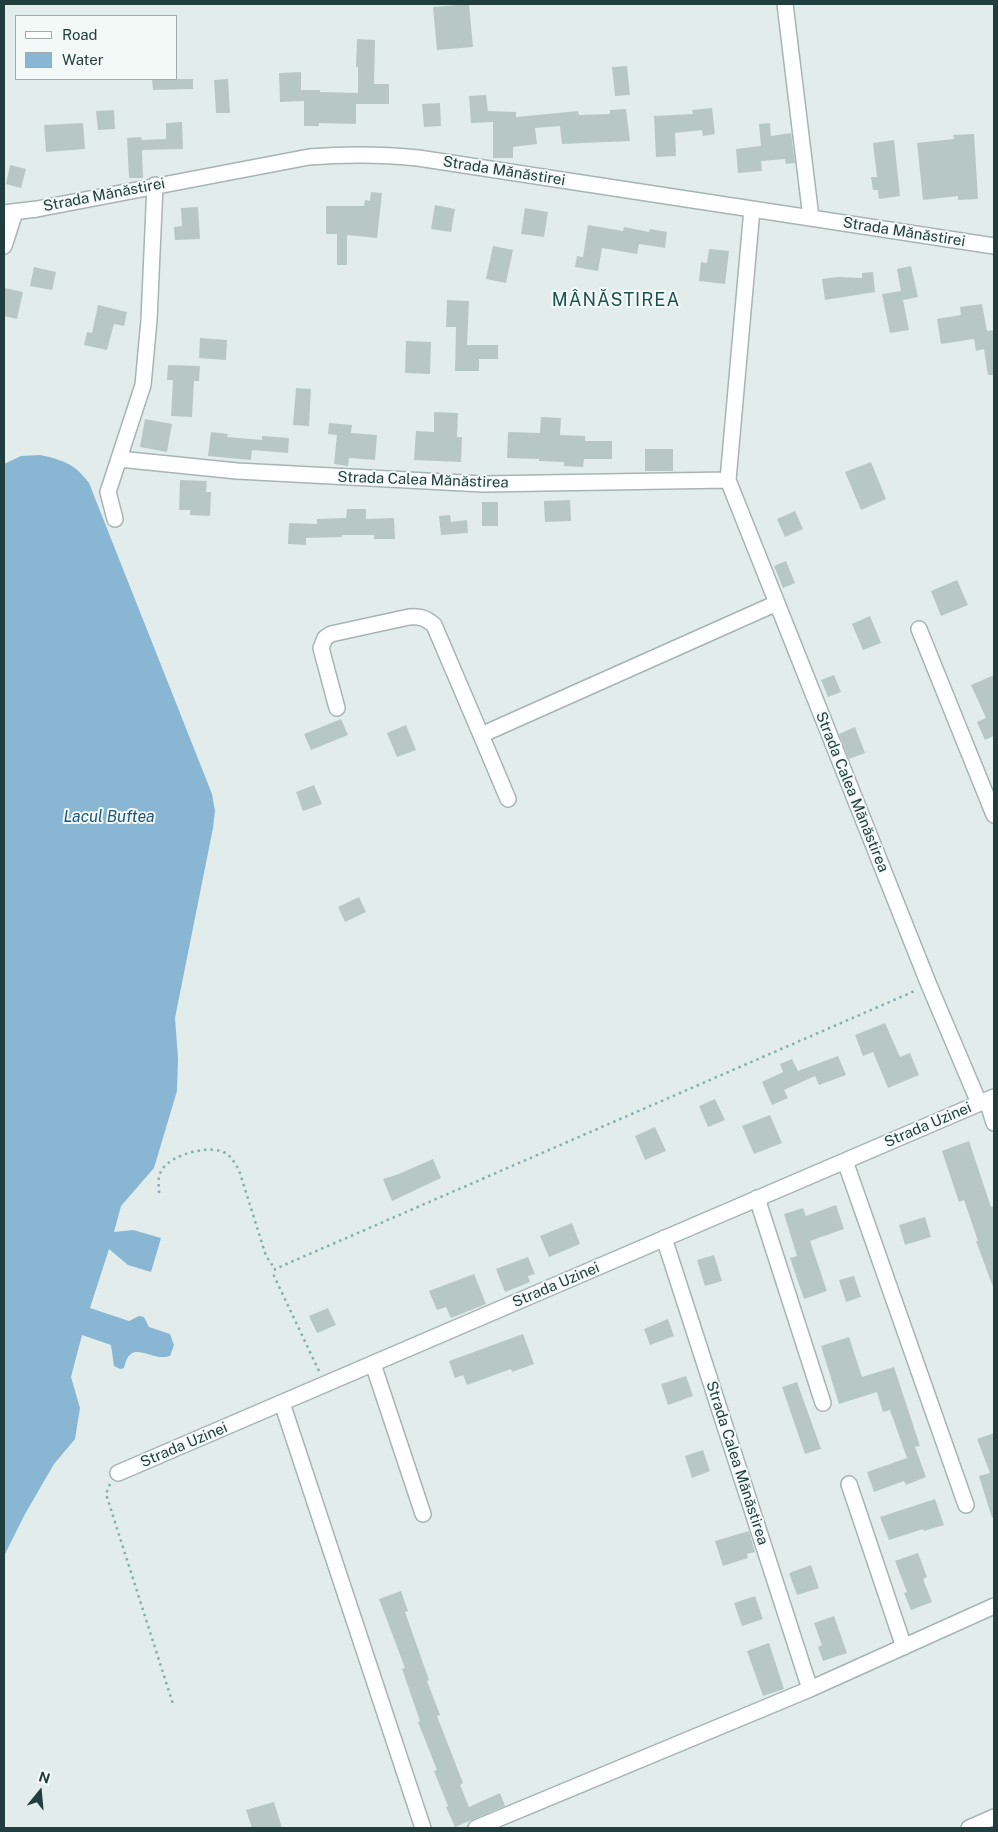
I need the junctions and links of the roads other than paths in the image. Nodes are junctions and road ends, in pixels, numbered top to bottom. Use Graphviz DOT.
graph roads {
  1 [pos="785,4"];
  2 [pos="155,185"];
  3 [pos="752,209"];
  4 [pos="9,213"];
  5 [pos="811,218"];
  6 [pos="4,246"];
  7 [pos="994,246"];
  8 [pos="119,459"];
  9 [pos="728,480"];
  10 [pos="115,520"];
  11 [pos="777,603"];
  12 [pos="919,629"];
  13 [pos="337,708"];
  14 [pos="481,735"];
  15 [pos="508,799"];
  16 [pos="994,815"];
  17 [pos="986,1100"];
  18 [pos="994,1123"];
  19 [pos="845,1161"];
  20 [pos="757,1198"];
  21 [pos="664,1238"];
  22 [pos="372,1364"];
  23 [pos="282,1403"];
  24 [pos="823,1403"];
  25 [pos="118,1473"];
  26 [pos="849,1484"];
  27 [pos="966,1504"];
  28 [pos="423,1514"];
  29 [pos="994,1606"];
  30 [pos="904,1647"];
  31 [pos="810,1689"];
  32 [pos="994,1817"];
  33 [pos="423,1828"];
  34 [pos="476,1828"];
  35 [pos="969,1828"];
  1 -- 5 [label="street"];
  2 -- 3 [label="street, Strada Mănăstirei"];
  2 -- 4 [label="street, Strada Mănăstirei"];
  2 -- 8 [label="street"];
  3 -- 5 [label="street, Strada Mănăstirei"];
  3 -- 9 [label="street, Strada Calea Mănăstirea"];
  4 -- 6 [label="street, Strada Mănăstirei"];
  5 -- 7 [label="street, Strada Mănăstirei"];
  8 -- 9 [label="street, Strada Calea Mănăstirea"];
  8 -- 10 [label="street"];
  9 -- 11 [label="street, Strada Calea Mănăstirea"];
  11 -- 14 [label="street"];
  11 -- 17 [label="street, Strada Calea Mănăstirea"];
  12 -- 16 [label="street"];
  13 -- 14 [label="street"];
  14 -- 15 [label="street"];
  17 -- 18 [label="street, Strada Calea Mănăstirea"];
  17 -- 19 [label="street, Strada Uzinei"];
  19 -- 20 [label="street, Strada Uzinei"];
  19 -- 27 [label="street"];
  20 -- 21 [label="street, Strada Uzinei"];
  20 -- 24 [label="street"];
  21 -- 22 [label="street, Strada Uzinei"];
  21 -- 31 [label="street, Strada Calea Mănăstirea"];
  22 -- 23 [label="street, Strada Uzinei"];
  22 -- 28 [label="street"];
  23 -- 25 [label="street, Strada Uzinei"];
  23 -- 33 [label="street"];
  26 -- 30 [label="street"];
  29 -- 30 [label="street"];
  30 -- 31 [label="street"];
  31 -- 34 [label="street"];
  32 -- 35 [label="street"];
}
